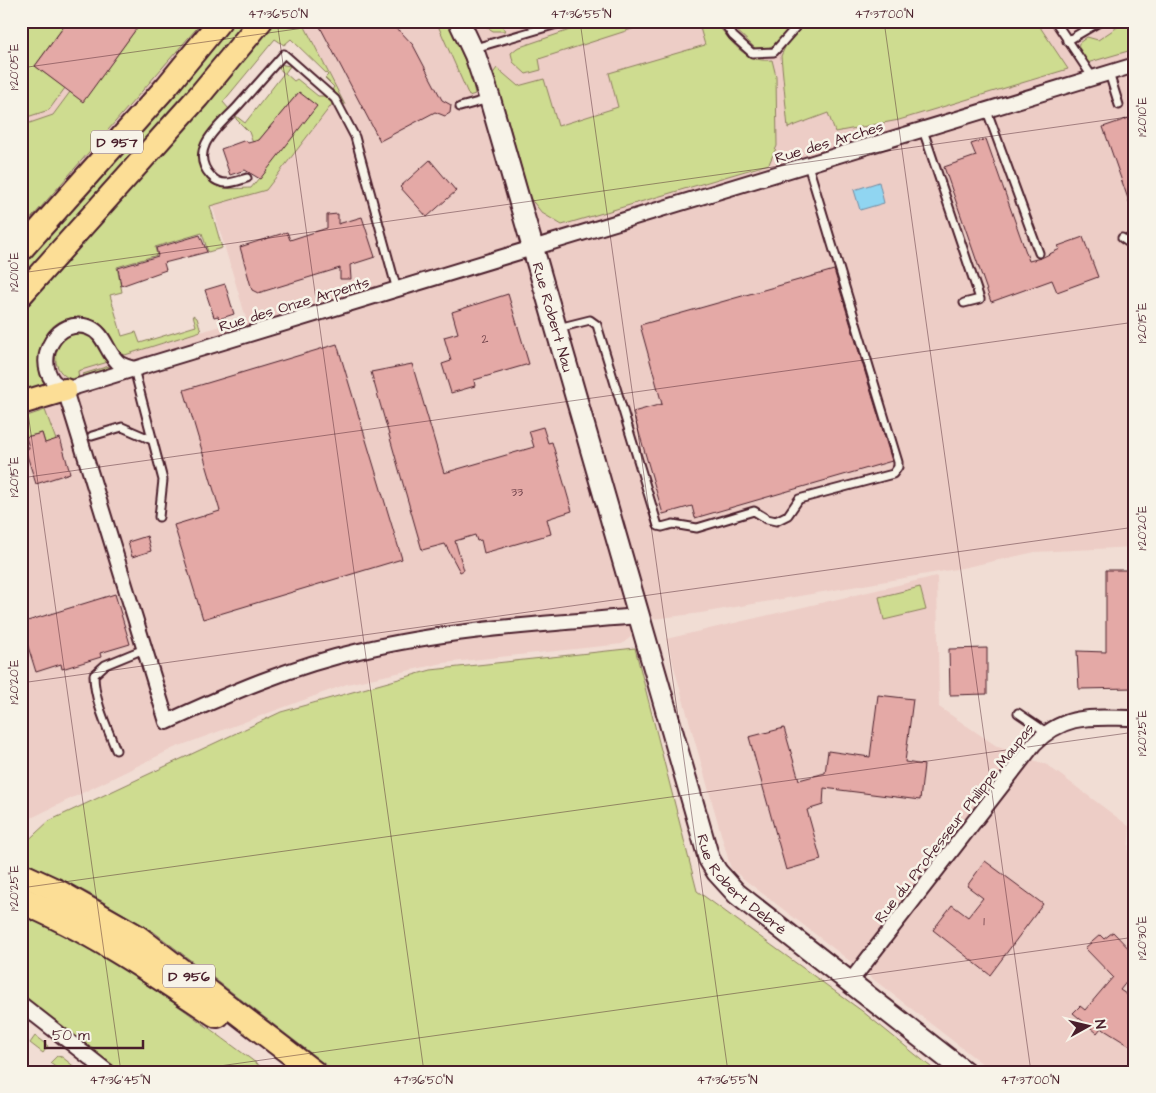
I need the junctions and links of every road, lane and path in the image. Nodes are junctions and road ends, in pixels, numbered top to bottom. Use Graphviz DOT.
graph roads {
  1 [pos="220,21"];
  2 [pos="261,21"];
  3 [pos="459,21"];
  4 [pos="567,21"];
  5 [pos="723,21"];
  6 [pos="801,21"];
  7 [pos="1054,21"];
  8 [pos="1101,21"];
  9 [pos="1068,40"];
  10 [pos="472,49"];
  11 [pos="1135,65"];
  12 [pos="1109,73"];
  13 [pos="1093,78"];
  14 [pos="490,99"];
  15 [pos="1119,105"];
  16 [pos="460,107"];
  17 [pos="987,111"];
  18 [pos="923,130"];
  19 [pos="808,165"];
  20 [pos="247,178"];
  21 [pos="1122,238"];
  22 [pos="1135,247"];
  23 [pos="532,249"];
  24 [pos="21,250"];
  25 [pos="1039,253"];
  26 [pos="397,290"];
  27 [pos="21,295"];
  28 [pos="964,303"];
  29 [pos="555,329"];
  30 [pos="134,369"];
  31 [pos="65,390"];
  32 [pos="21,403"];
  33 [pos="92,436"];
  34 [pos="152,440"];
  35 [pos="159,517"];
  36 [pos="638,616"];
  37 [pos="144,649"];
  38 [pos="1018,714"];
  39 [pos="1135,718"];
  40 [pos="1046,732"];
  41 [pos="116,750"];
  42 [pos="21,874"];
  43 [pos="21,886"];
  44 [pos="21,900"];
  45 [pos="850,982"];
  46 [pos="21,1004"];
  47 [pos="218,1014"];
  48 [pos="108,1072"];
  49 [pos="292,1072"];
  50 [pos="314,1072"];
  51 [pos="965,1072"];
  1 -- 24 [label="main road, D 957"];
  2 -- 27 [label="main road, D 957"];
  3 -- 10 [label="street, Rue Robert Nau"];
  4 -- 10 [label="lane"];
  5 -- 6 [label="lane"];
  7 -- 9 [label="lane"];
  8 -- 9 [label="lane"];
  9 -- 13 [label="lane"];
  10 -- 14 [label="street, Rue Robert Nau"];
  11 -- 12 [label="street, Rue des Arches"];
  12 -- 13 [label="street, Rue des Arches"];
  12 -- 15 [label="lane"];
  13 -- 17 [label="street, Rue des Arches"];
  14 -- 16 [label="lane"];
  14 -- 23 [label="street, Rue Robert Nau"];
  17 -- 18 [label="street, Rue des Arches"];
  17 -- 25 [label="lane"];
  18 -- 19 [label="street, Rue des Arches"];
  18 -- 28 [label="lane"];
  19 -- 23 [label="street, Rue des Arches"];
  19 -- 29 [label="lane"];
  20 -- 26 [label="lane"];
  21 -- 22 [label="lane"];
  23 -- 26 [label="street, Rue des Onze Arpents"];
  23 -- 29 [label="street, Rue Robert Nau"];
  26 -- 30 [label="street, Rue des Onze Arpents"];
  29 -- 36 [label="street, Rue Robert Nau"];
  30 -- 31 [label="street, Rue des Onze Arpents"];
  30 -- 31 [label="street"];
  30 -- 34 [label="lane"];
  31 -- 32 [label="main road"];
  31 -- 37 [label="street"];
  33 -- 34 [label="lane"];
  34 -- 35 [label="lane"];
  36 -- 37 [label="street"];
  36 -- 45 [label="street, Rue Robert Debré"];
  37 -- 41 [label="lane"];
  38 -- 40 [label="lane"];
  39 -- 40 [label="street, Rue du Professeur Philippe Maupas"];
  40 -- 45 [label="street, Rue du Professeur Philippe Maupas"];
  42 -- 50 [label="main road, D 956"];
  43 -- 47 [label="main road, D 956"];
  44 -- 47 [label="highway, D 956"];
  45 -- 51 [label="street, Rue Robert Debré"];
  46 -- 48 [label="street"];
  47 -- 49 [label="main road, D 956"];
}
